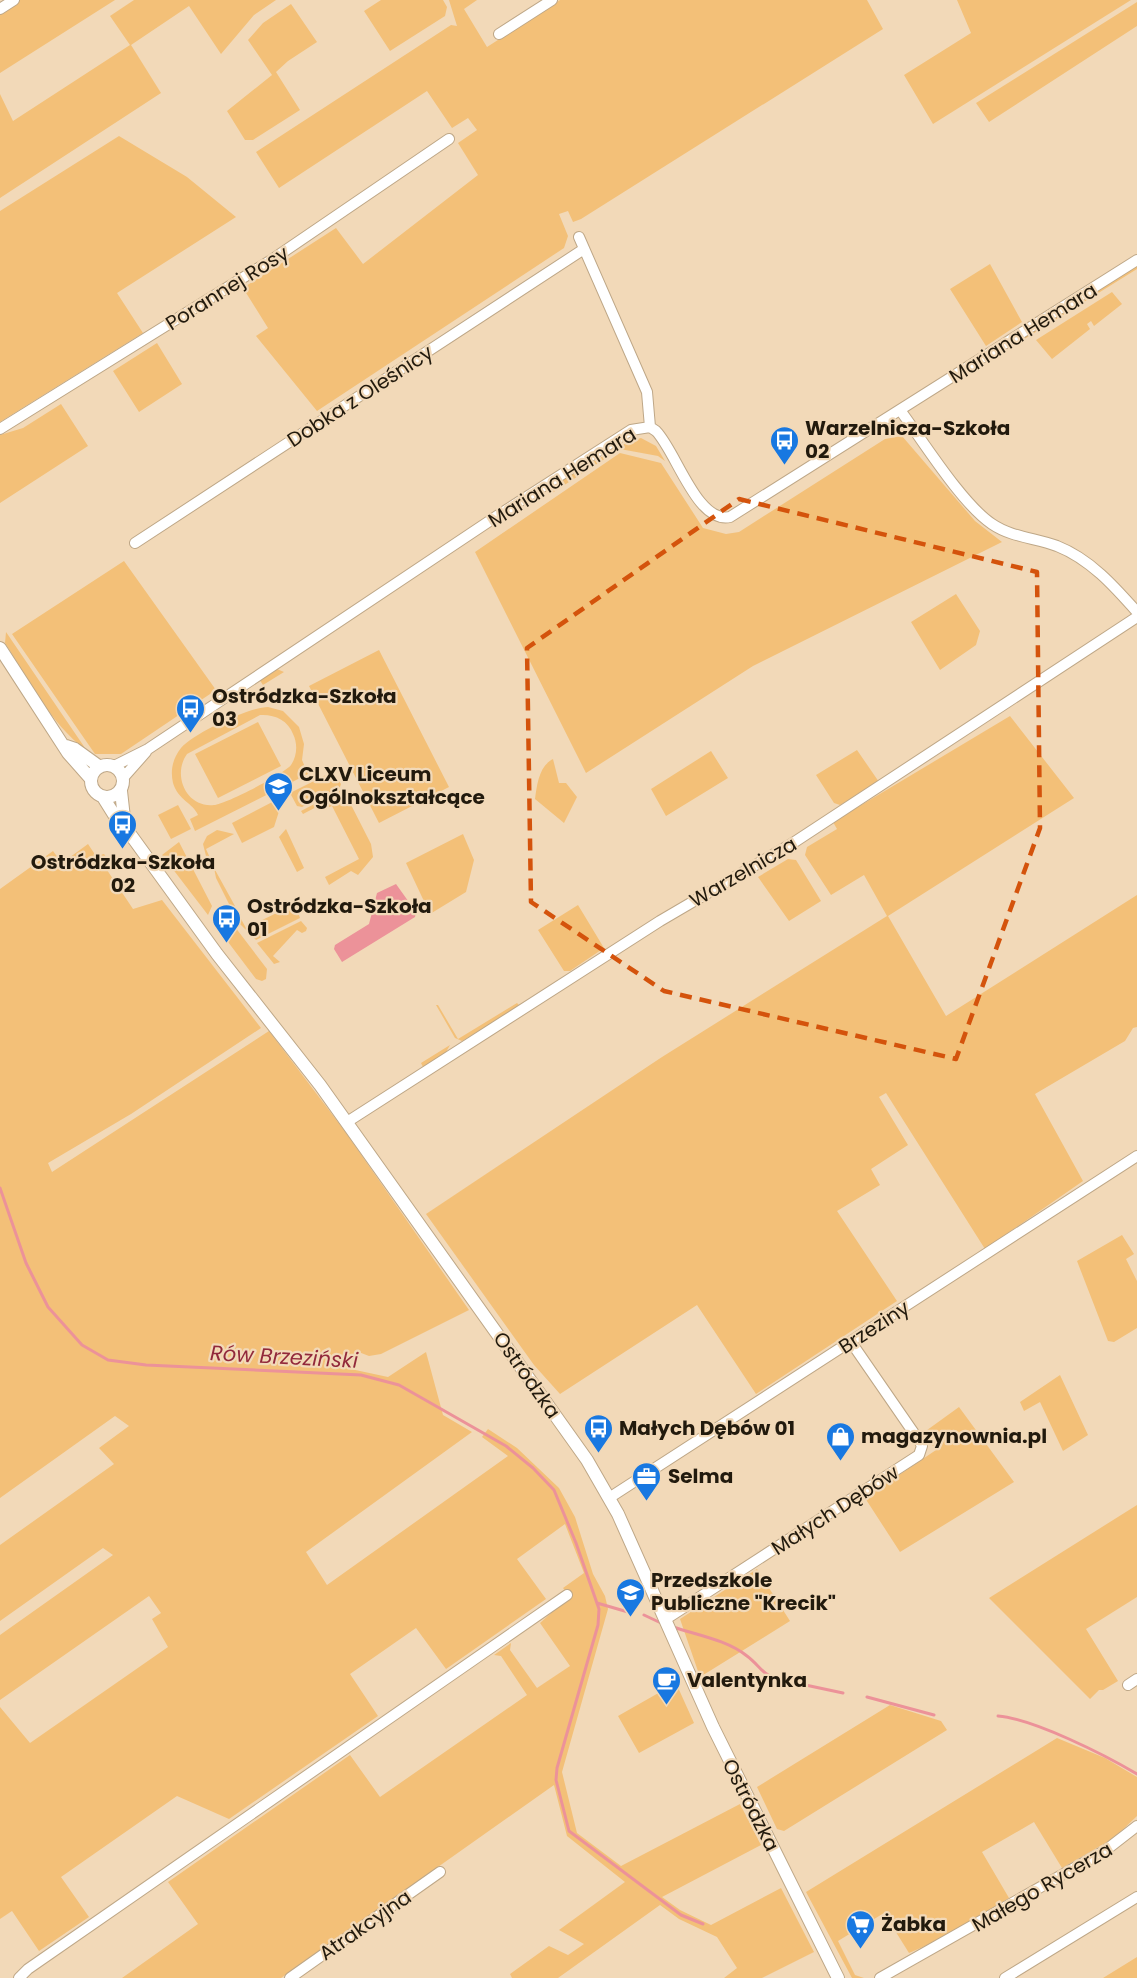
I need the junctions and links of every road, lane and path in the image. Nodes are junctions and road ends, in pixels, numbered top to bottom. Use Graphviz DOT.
graph roads {
  1 [pos="14,0"];
  2 [pos="552,0"];
  3 [pos="0,9"];
  4 [pos="499,34"];
  5 [pos="449,139"];
  6 [pos="579,237"];
  7 [pos="584,249"];
  8 [pos="1137,260"];
  9 [pos="900,410"];
  10 [pos="650,427"];
  11 [pos="0,429"];
  12 [pos="135,543"];
  13 [pos="1137,612"];
  14 [pos="1137,617"];
  15 [pos="0,648"];
  16 [pos="66,746"];
  17 [pos="148,749"];
  18 [pos="114,766"];
  19 [pos="100,767"];
  20 [pos="123,778"];
  21 [pos="91,779"];
  22 [pos="121,791"];
  23 [pos="103,797"];
  24 [pos="125,827"];
  25 [pos="347,1122"];
  26 [pos="1137,1156"];
  27 [pos="851,1342"];
  28 [pos="609,1498"];
  29 [pos="567,1594"];
  30 [pos="666,1619"];
  31 [pos="1137,1826"];
  32 [pos="440,1872"];
  33 [pos="1137,1897"];
  34 [pos="19,1978"];
  35 [pos="290,1978"];
  36 [pos="838,1978"];
  37 [pos="880,1978"];
  38 [pos="1005,1978"];
  1 -- 3 [label="street"];
  2 -- 4 [label="street"];
  5 -- 11 [label="street, Porannej Rosy"];
  6 -- 7 [label="street"];
  7 -- 10 [label="street"];
  7 -- 12 [label="street, Dobka z Oleśnicy"];
  8 -- 9 [label="street, Mariana Hemara"];
  9 -- 10 [label="street, Mariana Hemara"];
  9 -- 13 [label="street"];
  10 -- 17 [label="street, Mariana Hemara"];
  14 -- 25 [label="street, Warzelnicza"];
  15 -- 16 [label="street"];
  16 -- 19 [label="street"];
  16 -- 21 [label="street"];
  17 -- 18 [label="street, Mariana Hemara"];
  17 -- 20 [label="street, Mariana Hemara"];
  18 -- 19 [label="street"];
  18 -- 20 [label="street"];
  19 -- 21 [label="street"];
  20 -- 22 [label="street"];
  21 -- 23 [label="street"];
  22 -- 23 [label="street"];
  22 -- 24 [label="street, Ostródzka"];
  23 -- 24 [label="street, Ostródzka"];
  24 -- 25 [label="street, Ostródzka"];
  25 -- 28 [label="street, Ostródzka"];
  26 -- 27 [label="street, Brzeziny"];
  27 -- 28 [label="street, Brzeziny"];
  27 -- 30 [label="street, Małych Dębów"];
  28 -- 30 [label="street, Ostródzka"];
  29 -- 34 [label="street"];
  30 -- 36 [label="street, Ostródzka"];
  31 -- 37 [label="street, Małego Rycerza"];
  32 -- 35 [label="street, Atrakcyjna"];
  33 -- 38 [label="street"];
}
